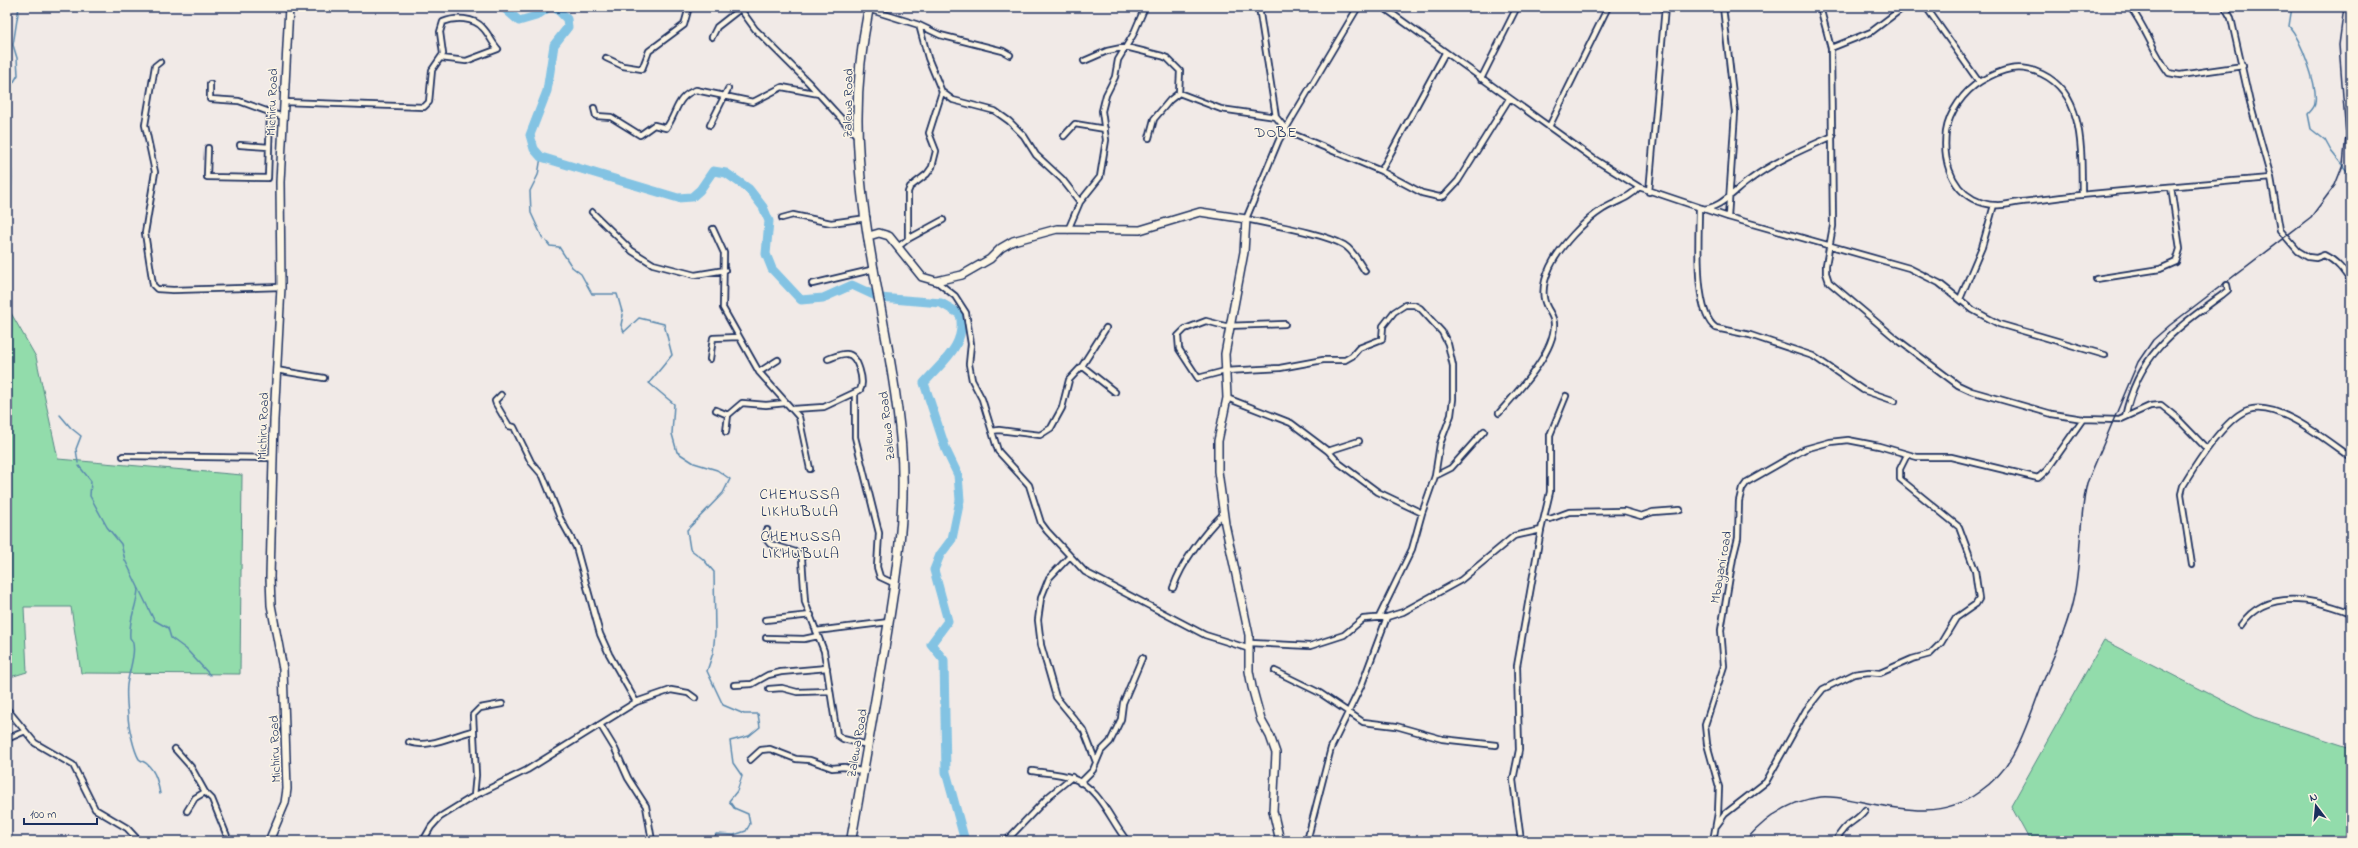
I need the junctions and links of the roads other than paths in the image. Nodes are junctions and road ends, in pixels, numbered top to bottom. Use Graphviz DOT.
graph roads {
  1 [pos="288,7"];
  2 [pos="689,7"];
  3 [pos="1145,7"];
  4 [pos="1259,7"];
  5 [pos="1358,7"];
  6 [pos="1383,7"];
  7 [pos="1517,7"];
  8 [pos="1608,7"];
  9 [pos="1665,7"];
  10 [pos="1723,7"];
  11 [pos="1820,7"];
  12 [pos="1904,7"];
  13 [pos="1926,7"];
  14 [pos="2130,7"];
  15 [pos="2225,7"];
  16 [pos="739,8"];
  17 [pos="869,8"];
  18 [pos="919,25"];
  19 [pos="712,37"];
  20 [pos="1126,47"];
  21 [pos="1832,48"];
  22 [pos="1445,53"];
  23 [pos="1010,55"];
  24 [pos="441,58"];
  25 [pos="606,58"];
  26 [pos="1084,61"];
  27 [pos="160,62"];
  28 [pos="2243,66"];
  29 [pos="1481,79"];
  30 [pos="1979,82"];
  31 [pos="210,84"];
  32 [pos="728,90"];
  33 [pos="942,92"];
  34 [pos="1179,93"];
  35 [pos="818,94"];
  36 [pos="725,97"];
  37 [pos="1509,99"];
  38 [pos="284,102"];
  39 [pos="594,108"];
  40 [pos="270,112"];
  41 [pos="283,117"];
  42 [pos="1276,118"];
  43 [pos="710,125"];
  44 [pos="1550,127"];
  45 [pos="1285,128"];
  46 [pos="1105,129"];
  47 [pos="1064,136"];
  48 [pos="1833,136"];
  49 [pos="858,137"];
  50 [pos="1149,138"];
  51 [pos="240,145"];
  52 [pos="269,147"];
  53 [pos="208,148"];
  54 [pos="1381,171"];
  55 [pos="2271,178"];
  56 [pos="1639,187"];
  57 [pos="2171,188"];
  58 [pos="1649,192"];
  59 [pos="2082,195"];
  60 [pos="1729,197"];
  61 [pos="1080,202"];
  62 [pos="1994,205"];
  63 [pos="1699,209"];
  64 [pos="592,212"];
  65 [pos="1728,217"];
  66 [pos="782,218"];
  67 [pos="867,218"];
  68 [pos="1246,219"];
  69 [pos="943,220"];
  70 [pos="713,229"];
  71 [pos="1068,230"];
  72 [pos="869,236"];
  73 [pos="908,239"];
  74 [pos="1829,246"];
  75 [pos="898,247"];
  76 [pos="875,269"];
  77 [pos="725,270"];
  78 [pos="1365,272"];
  79 [pos="2096,278"];
  80 [pos="936,281"];
  81 [pos="2351,282"];
  82 [pos="812,284"];
  83 [pos="2227,285"];
  84 [pos="281,287"];
  85 [pos="1960,299"];
  86 [pos="1286,324"];
  87 [pos="1229,326"];
  88 [pos="1106,328"];
  89 [pos="738,337"];
  90 [pos="2105,355"];
  91 [pos="710,359"];
  92 [pos="828,359"];
  93 [pos="778,360"];
  94 [pos="1082,366"];
  95 [pos="276,370"];
  96 [pos="1225,371"];
  97 [pos="759,372"];
  98 [pos="324,378"];
  99 [pos="1115,392"];
  100 [pos="501,394"];
  101 [pos="854,395"];
  102 [pos="1566,396"];
  103 [pos="1227,398"];
  104 [pos="1895,401"];
  105 [pos="786,403"];
  106 [pos="793,409"];
  107 [pos="716,410"];
  108 [pos="1499,413"];
  109 [pos="728,415"];
  110 [pos="2125,417"];
  111 [pos="2084,419"];
  112 [pos="1484,431"];
  113 [pos="726,432"];
  114 [pos="992,432"];
  115 [pos="1359,441"];
  116 [pos="2207,449"];
  117 [pos="1328,451"];
  118 [pos="1907,455"];
  119 [pos="123,456"];
  120 [pos="273,458"];
  121 [pos="2351,458"];
  122 [pos="810,470"];
  123 [pos="1435,476"];
  124 [pos="1680,510"];
  125 [pos="1422,513"];
  126 [pos="1224,514"];
  127 [pos="1544,518"];
  128 [pos="767,530"];
  129 [pos="1541,530"];
  130 [pos="1070,556"];
  131 [pos="2192,565"];
  132 [pos="895,584"];
  133 [pos="1173,588"];
  134 [pos="2351,613"];
  135 [pos="810,615"];
  136 [pos="1379,617"];
  137 [pos="1386,617"];
  138 [pos="765,620"];
  139 [pos="889,622"];
  140 [pos="2240,625"];
  141 [pos="817,633"];
  142 [pos="766,638"];
  143 [pos="1250,646"];
  144 [pos="1142,658"];
  145 [pos="827,668"];
  146 [pos="1275,671"];
  147 [pos="734,685"];
  148 [pos="769,689"];
  149 [pos="830,690"];
  150 [pos="695,698"];
  151 [pos="636,702"];
  152 [pos="502,704"];
  153 [pos="7,710"];
  154 [pos="1348,713"];
  155 [pos="601,726"];
  156 [pos="473,731"];
  157 [pos="23,732"];
  158 [pos="7,739"];
  159 [pos="409,742"];
  160 [pos="868,745"];
  161 [pos="1496,745"];
  162 [pos="175,749"];
  163 [pos="750,760"];
  164 [pos="1096,762"];
  165 [pos="1032,771"];
  166 [pos="864,772"];
  167 [pos="1072,777"];
  168 [pos="1080,783"];
  169 [pos="205,792"];
  170 [pos="474,796"];
  171 [pos="1865,810"];
  172 [pos="187,811"];
  173 [pos="1715,828"];
  174 [pos="139,841"];
  175 [pos="229,841"];
  176 [pos="269,841"];
  177 [pos="423,841"];
  178 [pos="652,841"];
  179 [pos="851,841"];
  180 [pos="1006,841"];
  181 [pos="1127,841"];
  182 [pos="1280,841"];
  183 [pos="1307,841"];
  184 [pos="1521,841"];
  185 [pos="1713,841"];
  186 [pos="1836,841"];
  1 -- 38 [label="street, Michiru Road"];
  2 -- 25 [label="street"];
  3 -- 20 [label="street"];
  4 -- 42 [label="street"];
  5 -- 45 [label="street"];
  6 -- 22 [label="street"];
  7 -- 29 [label="street"];
  8 -- 44 [label="street"];
  9 -- 58 [label="street"];
  10 -- 60 [label="street"];
  11 -- 21 [label="street"];
  12 -- 21 [label="street"];
  13 -- 30 [label="street"];
  14 -- 28 [label="street"];
  15 -- 28 [label="street"];
  16 -- 19 [label="street"];
  16 -- 35 [label="street"];
  17 -- 18 [label="street"];
  17 -- 49 [label="highway, Zalewa Road"];
  18 -- 23 [label="street"];
  18 -- 33 [label="street"];
  20 -- 26 [label="street"];
  20 -- 34 [label="street"];
  20 -- 46 [label="street"];
  21 -- 48 [label="street"];
  22 -- 29 [label="street"];
  22 -- 54 [label="street"];
  24 -- 24 [label="street"];
  24 -- 38 [label="street"];
  27 -- 84 [label="street"];
  28 -- 55 [label="street"];
  29 -- 37 [label="street"];
  30 -- 59 [label="street"];
  30 -- 62 [label="street"];
  31 -- 40 [label="street"];
  32 -- 36 [label="street"];
  33 -- 61 [label="street"];
  33 -- 73 [label="street"];
  34 -- 42 [label="street"];
  34 -- 50 [label="street"];
  35 -- 36 [label="street"];
  35 -- 49 [label="street"];
  36 -- 39 [label="street"];
  36 -- 43 [label="street"];
  37 -- 44 [label="street"];
  37 -- 54 [label="street"];
  38 -- 41 [label="street, Michiru Road"];
  40 -- 41 [label="street"];
  40 -- 52 [label="street"];
  41 -- 84 [label="street, Michiru Road"];
  42 -- 45 [label="street"];
  44 -- 56 [label="street"];
  45 -- 54 [label="street"];
  45 -- 68 [label="street"];
  46 -- 47 [label="street"];
  46 -- 61 [label="street"];
  48 -- 60 [label="street"];
  48 -- 74 [label="street"];
  49 -- 67 [label="highway, Zalewa Road"];
  51 -- 52 [label="street"];
  52 -- 53 [label="street"];
  55 -- 57 [label="street"];
  55 -- 81 [label="street"];
  56 -- 58 [label="street"];
  56 -- 108 [label="street"];
  57 -- 59 [label="street"];
  57 -- 79 [label="street"];
  58 -- 63 [label="street"];
  59 -- 62 [label="street"];
  60 -- 63 [label="street"];
  60 -- 65 [label="street"];
  61 -- 71 [label="street"];
  62 -- 85 [label="street"];
  63 -- 65 [label="street"];
  63 -- 104 [label="street"];
  64 -- 77 [label="street"];
  65 -- 74 [label="street"];
  66 -- 67 [label="street"];
  67 -- 72 [label="highway, Zalewa Road"];
  68 -- 71 [label="street"];
  68 -- 78 [label="street"];
  68 -- 87 [label="street"];
  69 -- 73 [label="street"];
  70 -- 77 [label="street"];
  71 -- 80 [label="street"];
  72 -- 75 [label="street"];
  72 -- 76 [label="highway, Zalewa Road"];
  73 -- 75 [label="street"];
  74 -- 85 [label="street"];
  74 -- 111 [label="street"];
  75 -- 80 [label="street"];
  76 -- 82 [label="street"];
  76 -- 132 [label="highway, Zalewa Road"];
  77 -- 89 [label="street"];
  80 -- 114 [label="street"];
  83 -- 110 [label="street"];
  84 -- 95 [label="street, Michiru Road"];
  85 -- 90 [label="street"];
  86 -- 87 [label="street"];
  87 -- 96 [label="street"];
  87 -- 96 [label="street"];
  88 -- 94 [label="street"];
  89 -- 91 [label="street"];
  89 -- 97 [label="street"];
  92 -- 101 [label="street"];
  93 -- 97 [label="street"];
  94 -- 99 [label="street"];
  94 -- 114 [label="street"];
  95 -- 98 [label="street"];
  95 -- 120 [label="street, Michiru Road"];
  96 -- 103 [label="street"];
  96 -- 123 [label="street"];
  97 -- 105 [label="street"];
  100 -- 151 [label="street"];
  101 -- 106 [label="street"];
  101 -- 132 [label="street"];
  102 -- 127 [label="street"];
  103 -- 117 [label="street"];
  103 -- 126 [label="street"];
  105 -- 106 [label="street"];
  105 -- 109 [label="street"];
  106 -- 122 [label="street"];
  107 -- 109 [label="street"];
  109 -- 113 [label="street"];
  110 -- 111 [label="street"];
  110 -- 116 [label="street"];
  111 -- 118 [label="street, Mbayani road"];
  112 -- 123 [label="street"];
  114 -- 130 [label="street"];
  115 -- 117 [label="street"];
  116 -- 121 [label="street"];
  116 -- 131 [label="street"];
  117 -- 125 [label="street"];
  118 -- 173 [label="street, Mbayani road"];
  118 -- 173 [label="street"];
  119 -- 120 [label="street"];
  120 -- 176 [label="street, Michiru Road"];
  123 -- 125 [label="street"];
  124 -- 127 [label="street"];
  125 -- 136 [label="street"];
  126 -- 133 [label="street"];
  126 -- 143 [label="street"];
  127 -- 129 [label="street"];
  128 -- 135 [label="street"];
  129 -- 137 [label="street"];
  129 -- 184 [label="street"];
  130 -- 143 [label="street"];
  130 -- 164 [label="street"];
  132 -- 139 [label="highway, Zalewa Road"];
  134 -- 140 [label="street"];
  135 -- 138 [label="street"];
  135 -- 141 [label="street"];
  136 -- 137 [label="street"];
  136 -- 143 [label="street"];
  137 -- 154 [label="street"];
  139 -- 141 [label="street"];
  139 -- 160 [label="highway, Zalewa Road"];
  141 -- 142 [label="street"];
  141 -- 145 [label="street"];
  143 -- 182 [label="street"];
  144 -- 164 [label="street"];
  145 -- 147 [label="street"];
  145 -- 149 [label="street"];
  146 -- 154 [label="street"];
  148 -- 149 [label="street"];
  149 -- 160 [label="street"];
  150 -- 151 [label="street"];
  151 -- 155 [label="street"];
  152 -- 156 [label="street"];
  153 -- 157 [label="street"];
  154 -- 161 [label="street"];
  154 -- 183 [label="street"];
  155 -- 170 [label="street"];
  155 -- 178 [label="street"];
  156 -- 159 [label="street"];
  156 -- 170 [label="street"];
  157 -- 158 [label="street"];
  157 -- 174 [label="street"];
  160 -- 166 [label="highway, Zalewa Road"];
  162 -- 169 [label="street"];
  163 -- 166 [label="street"];
  164 -- 168 [label="street"];
  165 -- 167 [label="street"];
  166 -- 179 [label="highway, Zalewa Road"];
  167 -- 168 [label="street"];
  167 -- 180 [label="street"];
  168 -- 181 [label="street"];
  169 -- 172 [label="street"];
  169 -- 175 [label="street"];
  170 -- 177 [label="street"];
  171 -- 186 [label="street"];
  173 -- 185 [label="street, Mbayani road"];
}
